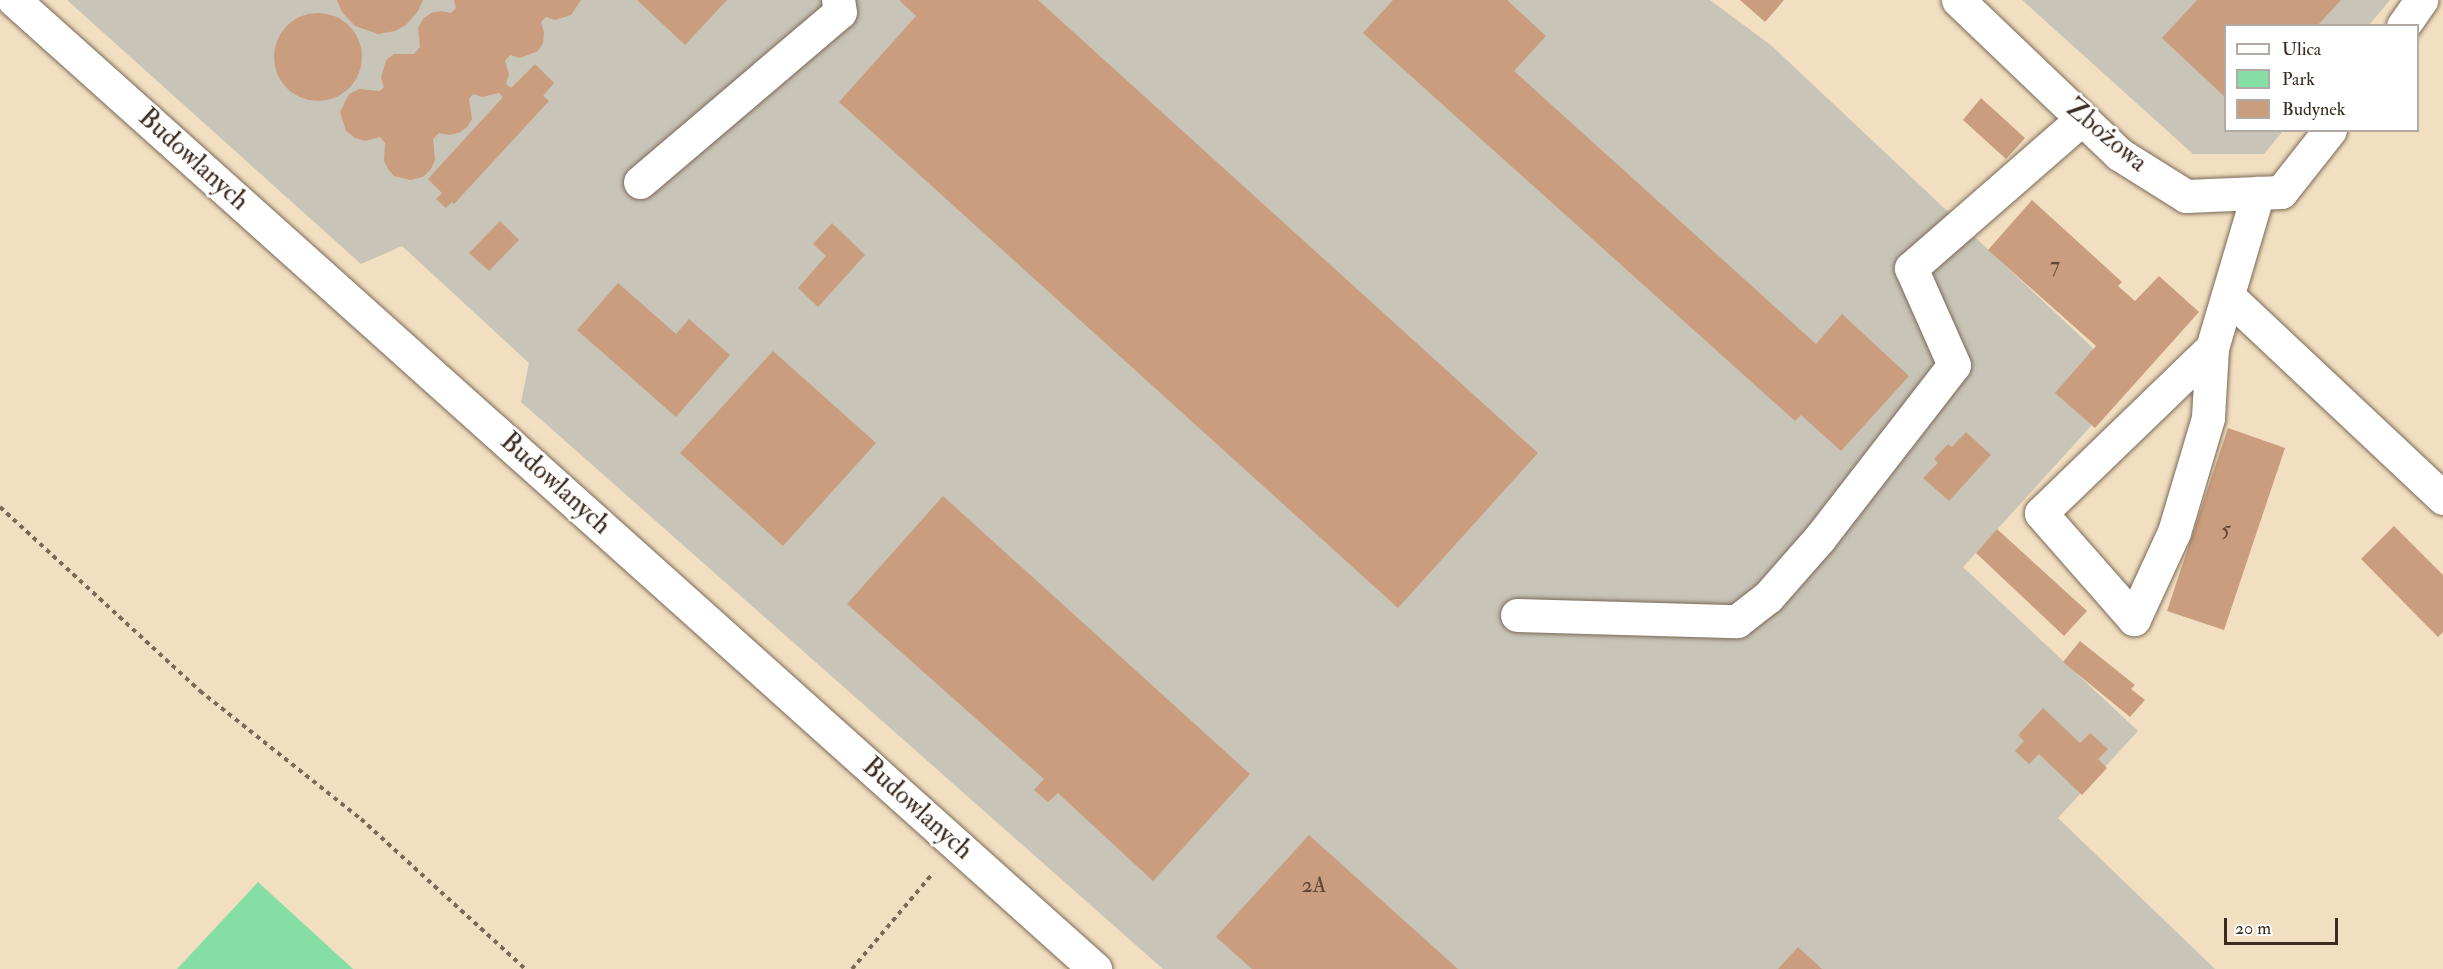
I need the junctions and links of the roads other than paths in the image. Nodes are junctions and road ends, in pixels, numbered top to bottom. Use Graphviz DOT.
graph roads {
  1 [pos="14,0"];
  2 [pos="838,0"];
  3 [pos="1958,0"];
  4 [pos="2421,0"];
  5 [pos="2404,24"];
  6 [pos="2082,119"];
  7 [pos="2328,132"];
  8 [pos="640,182"];
  9 [pos="2258,194"];
  10 [pos="2228,296"];
  11 [pos="2212,348"];
  12 [pos="2443,498"];
  13 [pos="1517,615"];
  14 [pos="1095,969"];
  1 -- 14 [label="street, Budowlanych"];
  2 -- 8 [label="street"];
  3 -- 6 [label="street, Zbożowa"];
  4 -- 5 [label="street"];
  6 -- 9 [label="street, Zbożowa"];
  6 -- 13 [label="street"];
  7 -- 9 [label="street, Zbożowa"];
  9 -- 10 [label="street"];
  10 -- 11 [label="street"];
  10 -- 12 [label="street"];
  11 -- 11 [label="street"];
}
